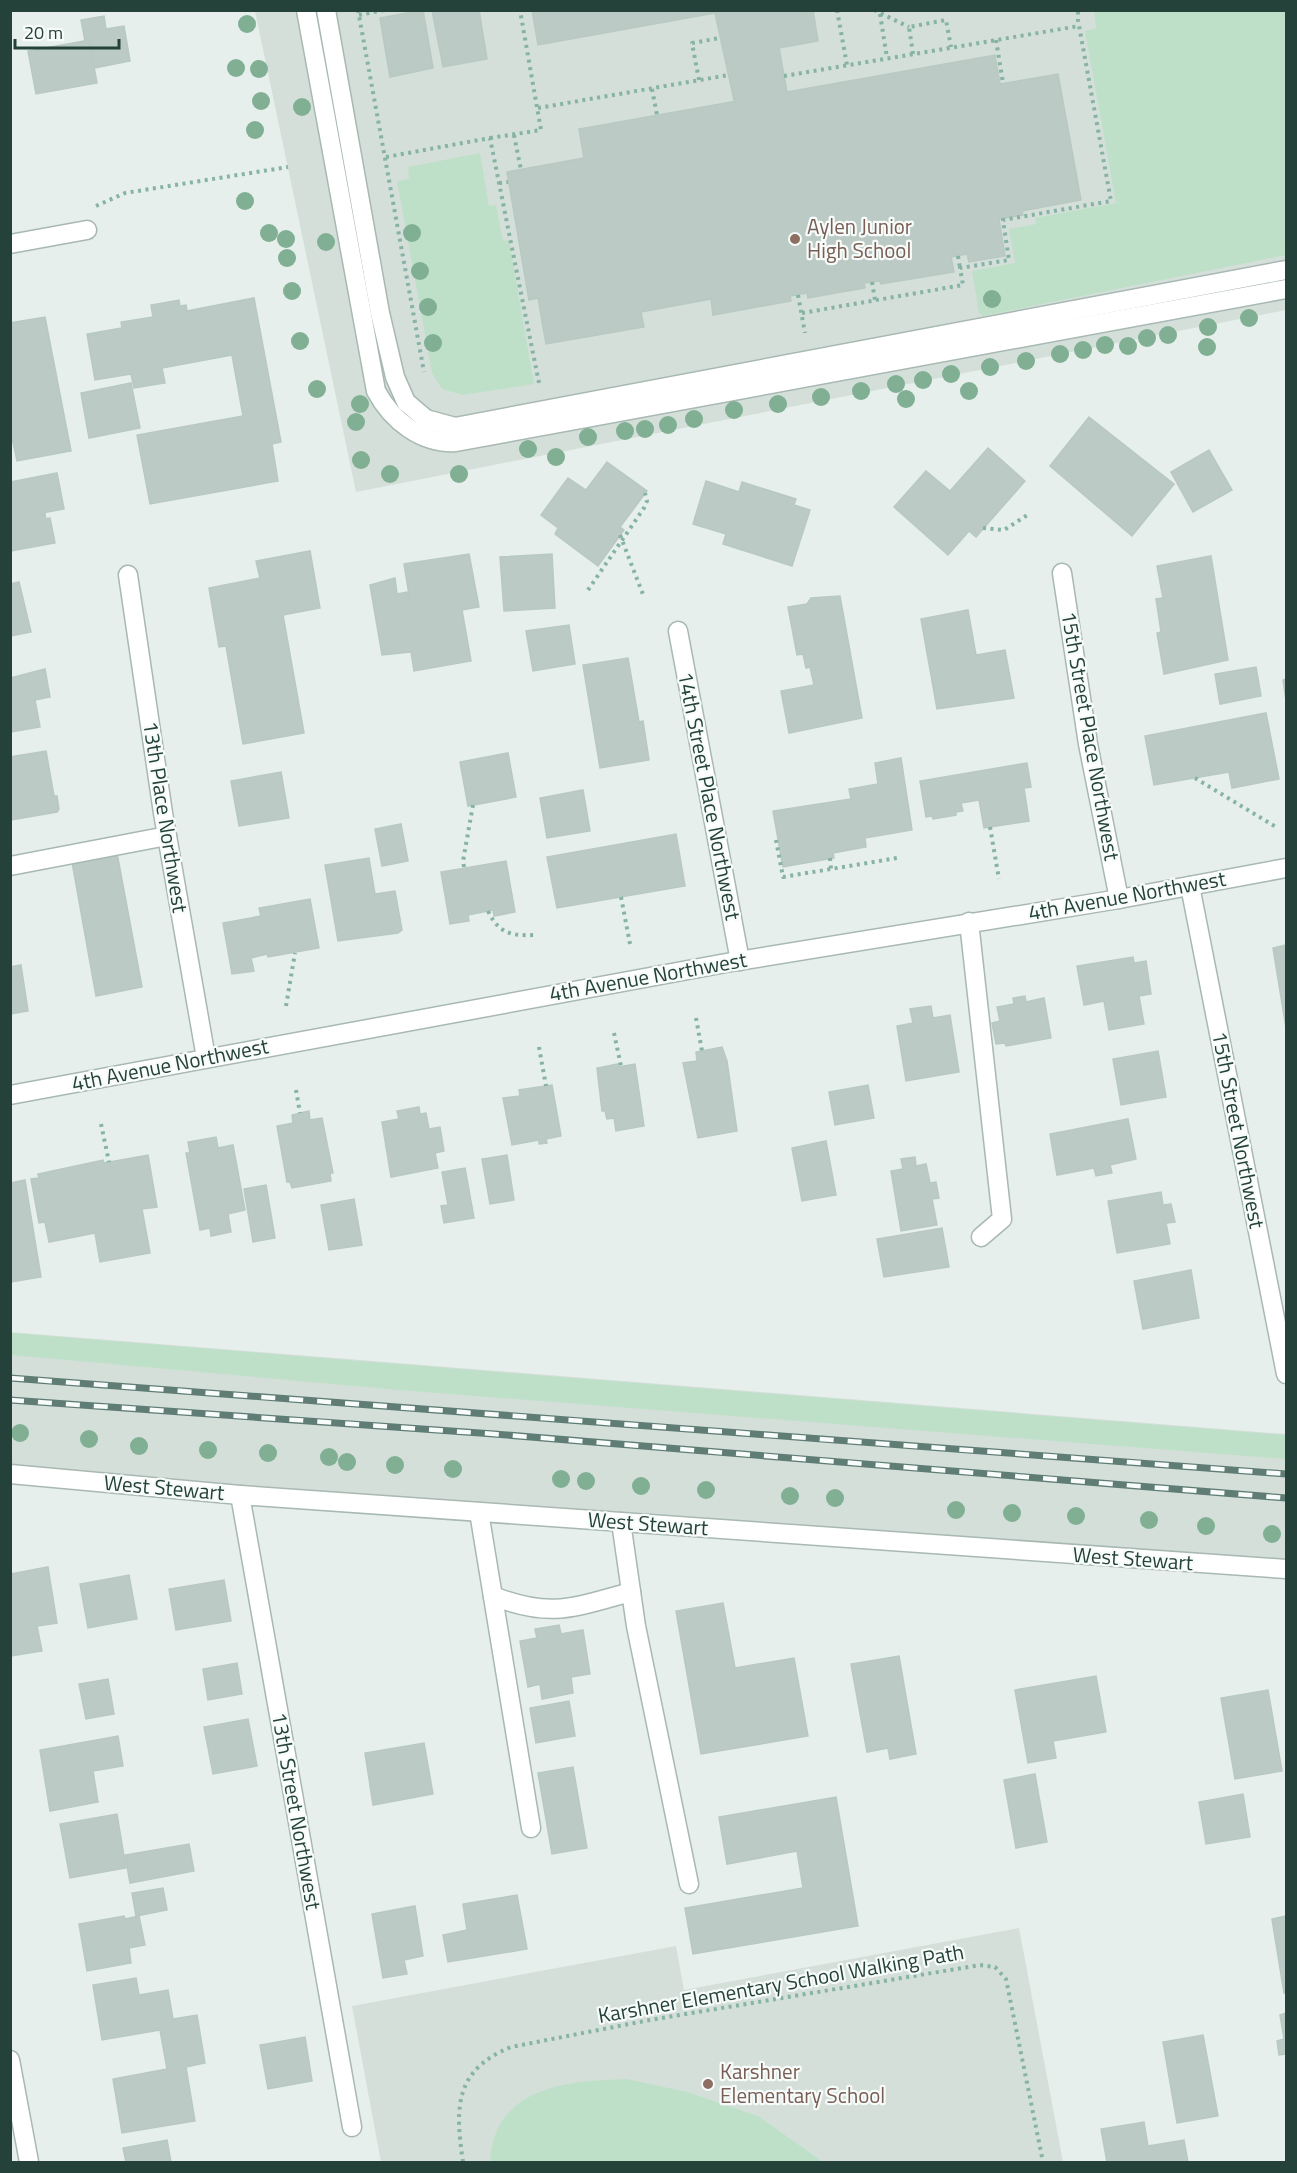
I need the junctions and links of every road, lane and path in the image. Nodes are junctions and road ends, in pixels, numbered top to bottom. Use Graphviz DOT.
graph roads {
  1 [pos="306,10"];
  2 [pos="326,10"];
  3 [pos="384,10"];
  4 [pos="520,10"];
  5 [pos="837,10"];
  6 [pos="874,10"];
  7 [pos="1078,10"];
  8 [pos="358,13"];
  9 [pos="880,14"];
  10 [pos="1078,26"];
  11 [pos="909,27"];
  12 [pos="720,38"];
  13 [pos="996,40"];
  14 [pos="951,47"];
  15 [pos="913,54"];
  16 [pos="887,58"];
  17 [pos="847,65"];
  18 [pos="729,75"];
  19 [pos="784,76"];
  20 [pos="699,80"];
  21 [pos="1003,83"];
  22 [pos="652,89"];
  23 [pos="537,108"];
  24 [pos="657,115"];
  25 [pos="514,135"];
  26 [pos="490,138"];
  27 [pos="386,157"];
  28 [pos="288,167"];
  29 [pos="521,170"];
  30 [pos="508,182"];
  31 [pos="499,183"];
  32 [pos="85,231"];
  33 [pos="10,244"];
  34 [pos="958,256"];
  35 [pos="960,268"];
  36 [pos="1287,270"];
  37 [pos="872,282"];
  38 [pos="1287,289"];
  39 [pos="798,295"];
  40 [pos="874,300"];
  41 [pos="802,313"];
  42 [pos="805,335"];
  43 [pos="426,376"];
  44 [pos="541,391"];
  45 [pos="645,493"];
  46 [pos="1029,514"];
  47 [pos="983,528"];
  48 [pos="621,538"];
  49 [pos="1062,573"];
  50 [pos="128,575"];
  51 [pos="588,590"];
  52 [pos="644,597"];
  53 [pos="678,631"];
  54 [pos="1195,778"];
  55 [pos="473,805"];
  56 [pos="990,827"];
  57 [pos="1276,827"];
  58 [pos="167,836"];
  59 [pos="776,840"];
  60 [pos="830,858"];
  61 [pos="897,858"];
  62 [pos="10,866"];
  63 [pos="464,867"];
  64 [pos="1287,868"];
  65 [pos="831,869"];
  66 [pos="999,879"];
  67 [pos="1190,886"];
  68 [pos="621,897"];
  69 [pos="1119,899"];
  70 [pos="488,911"];
  71 [pos="969,922"];
  72 [pos="535,935"];
  73 [pos="630,944"];
  74 [pos="295,953"];
  75 [pos="740,961"];
  76 [pos="286,1006"];
  77 [pos="696,1018"];
  78 [pos="614,1033"];
  79 [pos="539,1047"];
  80 [pos="702,1051"];
  81 [pos="206,1058"];
  82 [pos="621,1066"];
  83 [pos="546,1086"];
  84 [pos="296,1090"];
  85 [pos="10,1095"];
  86 [pos="300,1113"];
  87 [pos="102,1124"];
  88 [pos="109,1162"];
  89 [pos="981,1237"];
  90 [pos="1287,1374"];
  91 [pos="10,1474"];
  92 [pos="240,1495"];
  93 [pos="479,1512"];
  94 [pos="621,1522"];
  95 [pos="1287,1569"];
  96 [pos="632,1592"];
  97 [pos="494,1596"];
  98 [pos="531,1828"];
  99 [pos="689,1884"];
  100 [pos="10,2060"];
  101 [pos="352,2127"];
  102 [pos="29,2163"];
  103 [pos="464,2163"];
  104 [pos="1043,2163"];
  1 -- 38 [label="street"];
  2 -- 36 [label="street"];
  3 -- 8 [label="path"];
  4 -- 23 [label="path"];
  5 -- 17 [label="path"];
  6 -- 9 [label="path"];
  7 -- 10 [label="path"];
  8 -- 27 [label="path"];
  9 -- 11 [label="path"];
  9 -- 16 [label="path"];
  10 -- 13 [label="path"];
  10 -- 35 [label="path"];
  11 -- 14 [label="path"];
  11 -- 15 [label="path"];
  12 -- 20 [label="path"];
  13 -- 14 [label="path"];
  13 -- 21 [label="path"];
  14 -- 15 [label="path"];
  15 -- 16 [label="path"];
  16 -- 17 [label="path"];
  17 -- 19 [label="path"];
  18 -- 20 [label="path"];
  20 -- 22 [label="path"];
  22 -- 23 [label="path"];
  22 -- 24 [label="path"];
  23 -- 25 [label="path"];
  25 -- 26 [label="path"];
  25 -- 29 [label="path"];
  26 -- 27 [label="path"];
  26 -- 31 [label="path"];
  27 -- 43 [label="path"];
  28 -- 32 [label="path"];
  30 -- 31 [label="path"];
  31 -- 44 [label="path"];
  32 -- 33 [label="street"];
  34 -- 35 [label="path"];
  35 -- 40 [label="path"];
  37 -- 40 [label="path"];
  39 -- 41 [label="path"];
  40 -- 41 [label="path"];
  41 -- 42 [label="path"];
  45 -- 48 [label="path"];
  46 -- 47 [label="path"];
  48 -- 51 [label="path"];
  48 -- 52 [label="path"];
  49 -- 69 [label="street, 15th Street Place Northwest"];
  50 -- 58 [label="street, 13th Place Northwest"];
  53 -- 75 [label="street, 14th Street Place Northwest"];
  54 -- 57 [label="path"];
  55 -- 63 [label="path"];
  56 -- 66 [label="path"];
  58 -- 62 [label="street"];
  58 -- 81 [label="street, 13th Place Northwest"];
  59 -- 65 [label="path"];
  60 -- 65 [label="path"];
  61 -- 65 [label="path"];
  64 -- 67 [label="street, 4th Avenue Northwest"];
  67 -- 69 [label="street, 4th Avenue Northwest"];
  67 -- 90 [label="street, 15th Street Northwest"];
  68 -- 73 [label="path"];
  69 -- 71 [label="street, 4th Avenue Northwest"];
  70 -- 72 [label="path"];
  71 -- 75 [label="street, 4th Avenue Northwest"];
  71 -- 89 [label="street"];
  74 -- 76 [label="path"];
  75 -- 81 [label="street, 4th Avenue Northwest"];
  77 -- 80 [label="path"];
  78 -- 82 [label="path"];
  79 -- 83 [label="path"];
  81 -- 85 [label="street, 4th Avenue Northwest"];
  84 -- 86 [label="path"];
  87 -- 88 [label="path"];
  91 -- 92 [label="street, West Stewart"];
  92 -- 93 [label="street, West Stewart"];
  92 -- 101 [label="street, 13th Street Northwest"];
  93 -- 94 [label="street, West Stewart"];
  93 -- 97 [label="street"];
  94 -- 95 [label="street, West Stewart"];
  94 -- 96 [label="street"];
  96 -- 97 [label="street"];
  96 -- 99 [label="street"];
  97 -- 98 [label="street"];
  100 -- 102 [label="street"];
  103 -- 104 [label="path, Karshner Elementary School Walking Path"];
}
